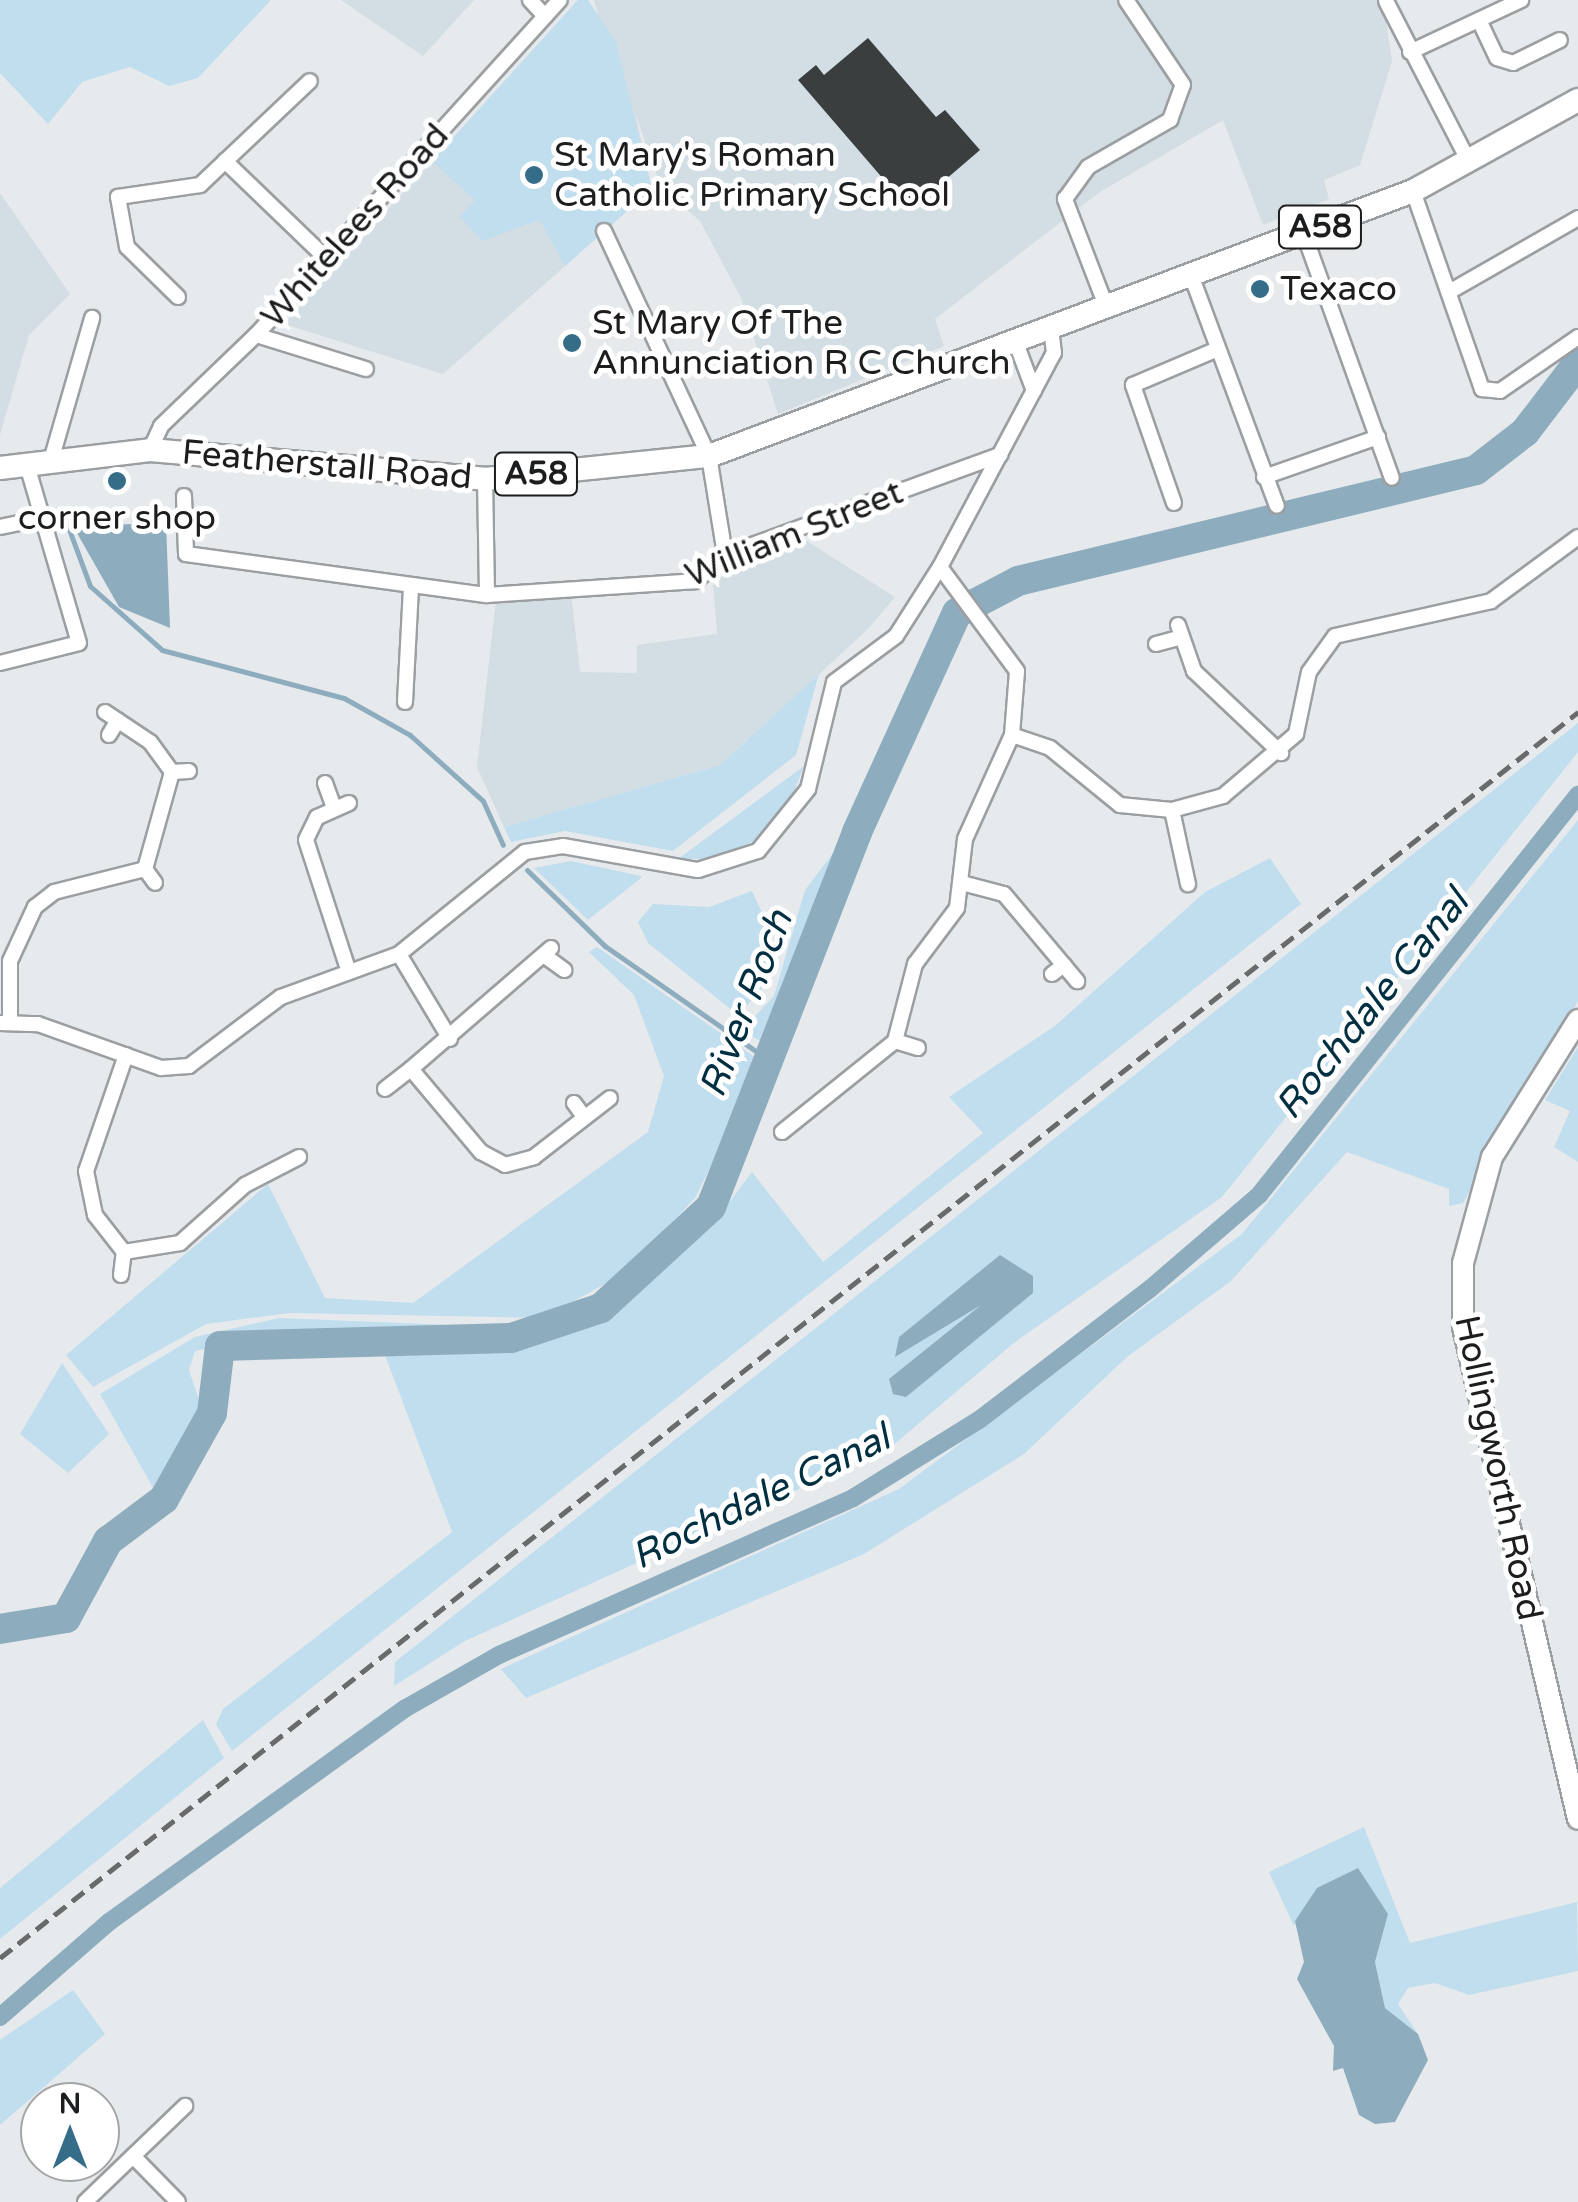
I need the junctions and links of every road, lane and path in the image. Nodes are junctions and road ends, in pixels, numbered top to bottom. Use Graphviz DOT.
graph roads {
  1 [pos="530,0"];
  2 [pos="560,0"];
  3 [pos="1126,0"];
  4 [pos="1521,0"];
  5 [pos="1386,1"];
  6 [pos="545,16"];
  7 [pos="1480,20"];
  8 [pos="1560,40"];
  9 [pos="1410,52"];
  10 [pos="310,81"];
  11 [pos="1578,100"];
  12 [pos="225,161"];
  13 [pos="1468,162"];
  14 [pos="1413,191"];
  15 [pos="1578,218"];
  16 [pos="604,231"];
  17 [pos="1304,234"];
  18 [pos="327,259"];
  19 [pos="1190,276"];
  20 [pos="1449,292"];
  21 [pos="178,298"];
  22 [pos="1106,306"];
  23 [pos="92,318"];
  24 [pos="1052,329"];
  25 [pos="256,335"];
  26 [pos="1578,337"];
  27 [pos="1016,344"];
  28 [pos="1218,349"];
  29 [pos="366,369"];
  30 [pos="1034,390"];
  31 [pos="1378,436"];
  32 [pos="150,450"];
  33 [pos="1000,455"];
  34 [pos="709,456"];
  35 [pos="52,457"];
  36 [pos="26,462"];
  37 [pos="0,468"];
  38 [pos="1264,477"];
  39 [pos="1392,478"];
  40 [pos="484,479"];
  41 [pos="184,496"];
  42 [pos="1174,503"];
  43 [pos="1276,506"];
  44 [pos="43,518"];
  45 [pos="0,528"];
  46 [pos="1578,537"];
  47 [pos="725,555"];
  48 [pos="940,568"];
  49 [pos="411,586"];
  50 [pos="487,595"];
  51 [pos="1156,644"];
  52 [pos="0,662"];
  53 [pos="405,702"];
  54 [pos="109,735"];
  55 [pos="1012,735"];
  56 [pos="1281,753"];
  57 [pos="189,770"];
  58 [pos="172,772"];
  59 [pos="325,783"];
  60 [pos="1172,810"];
  61 [pos="145,869"];
  62 [pos="156,882"];
  63 [pos="962,884"];
  64 [pos="1188,884"];
  65 [pos="399,954"];
  66 [pos="564,970"];
  67 [pos="350,972"];
  68 [pos="1078,980"];
  69 [pos="1578,1020"];
  70 [pos="5,1023"];
  71 [pos="450,1039"];
  72 [pos="895,1042"];
  73 [pos="918,1048"];
  74 [pos="126,1056"];
  75 [pos="411,1069"];
  76 [pos="385,1090"];
  77 [pos="610,1098"];
  78 [pos="574,1102"];
  79 [pos="584,1117"];
  80 [pos="782,1132"];
  81 [pos="300,1157"];
  82 [pos="124,1252"];
  83 [pos="121,1275"];
  84 [pos="1578,1819"];
  85 [pos="185,2106"];
  86 [pos="133,2156"];
  87 [pos="85,2202"];
  88 [pos="178,2202"];
  1 -- 6 [label="street"];
  2 -- 6 [label="street, Whitelees Road"];
  3 -- 22 [label="street"];
  4 -- 7 [label="street"];
  5 -- 9 [label="street"];
  6 -- 18 [label="street, Whitelees Road"];
  7 -- 8 [label="street"];
  7 -- 9 [label="street"];
  9 -- 13 [label="street"];
  10 -- 12 [label="street"];
  11 -- 13 [label="highway, A58"];
  12 -- 18 [label="street"];
  12 -- 21 [label="street"];
  13 -- 14 [label="highway, A58"];
  14 -- 17 [label="highway, A58"];
  14 -- 20 [label="street"];
  15 -- 20 [label="street"];
  16 -- 34 [label="street"];
  17 -- 19 [label="highway, A58"];
  17 -- 31 [label="street"];
  18 -- 25 [label="street, Whitelees Road"];
  19 -- 22 [label="highway, A58"];
  19 -- 28 [label="street"];
  20 -- 26 [label="street"];
  22 -- 24 [label="highway, A58"];
  23 -- 35 [label="street"];
  24 -- 27 [label="highway, Featherstall Road / A58"];
  24 -- 30 [label="street"];
  25 -- 29 [label="street"];
  25 -- 32 [label="street, Whitelees Road"];
  27 -- 30 [label="street"];
  27 -- 34 [label="highway, Featherstall Road / A58"];
  28 -- 38 [label="street"];
  28 -- 42 [label="street"];
  30 -- 33 [label="street"];
  31 -- 38 [label="street"];
  31 -- 39 [label="street"];
  32 -- 35 [label="highway, Featherstall Road / A58"];
  32 -- 40 [label="highway, Featherstall Road / A58"];
  33 -- 47 [label="street, William Street"];
  33 -- 48 [label="street"];
  34 -- 40 [label="highway, Featherstall Road / A58"];
  34 -- 47 [label="street"];
  35 -- 36 [label="highway, Featherstall Road / A58"];
  36 -- 37 [label="highway, Featherstall Road / A58"];
  36 -- 44 [label="street"];
  38 -- 43 [label="street"];
  40 -- 50 [label="street"];
  41 -- 49 [label="street, William Street"];
  44 -- 45 [label="street"];
  44 -- 52 [label="street"];
  46 -- 56 [label="street"];
  47 -- 50 [label="street, William Street"];
  48 -- 55 [label="street"];
  48 -- 65 [label="street"];
  49 -- 50 [label="street, William Street"];
  49 -- 53 [label="street"];
  51 -- 56 [label="street"];
  54 -- 58 [label="street"];
  55 -- 60 [label="street"];
  55 -- 63 [label="street"];
  56 -- 60 [label="street"];
  57 -- 58 [label="street"];
  58 -- 61 [label="street"];
  59 -- 67 [label="street"];
  60 -- 64 [label="street"];
  61 -- 62 [label="street"];
  61 -- 70 [label="street"];
  63 -- 68 [label="street"];
  63 -- 72 [label="street"];
  65 -- 67 [label="street"];
  65 -- 71 [label="street"];
  66 -- 71 [label="street"];
  67 -- 74 [label="street"];
  69 -- 84 [label="main road, Hollingworth Road"];
  70 -- 74 [label="street"];
  71 -- 75 [label="street"];
  72 -- 73 [label="street"];
  72 -- 80 [label="street"];
  74 -- 82 [label="street"];
  75 -- 76 [label="street"];
  75 -- 79 [label="street"];
  77 -- 79 [label="street"];
  78 -- 79 [label="street"];
  81 -- 82 [label="street"];
  82 -- 83 [label="street"];
  85 -- 86 [label="street"];
  86 -- 87 [label="street"];
  86 -- 88 [label="street"];
}
